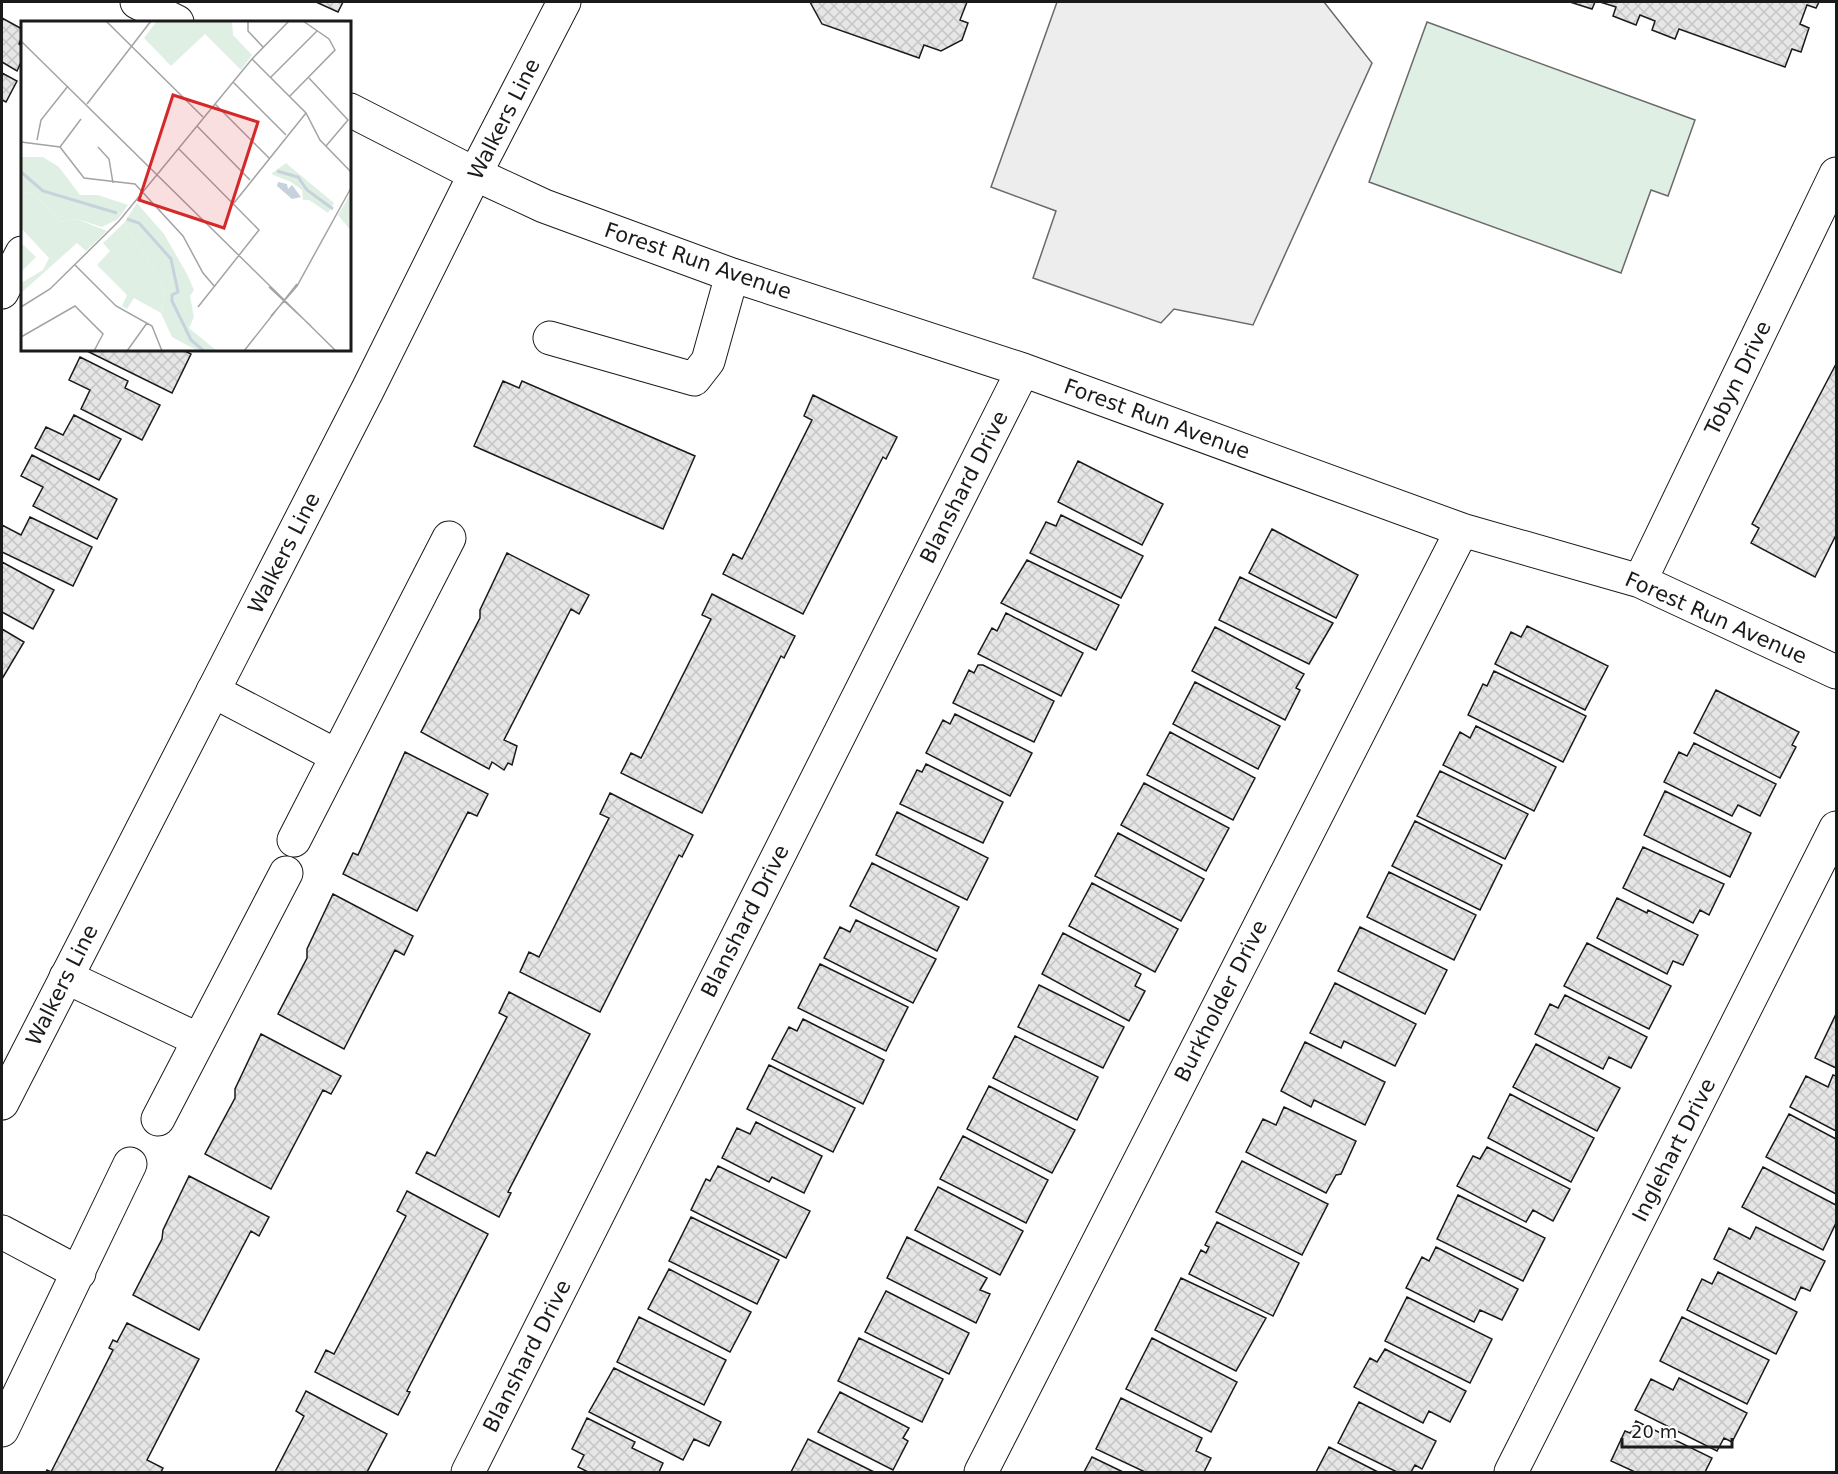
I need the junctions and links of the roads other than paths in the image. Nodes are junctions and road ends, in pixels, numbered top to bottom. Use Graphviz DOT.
graph roads {
  1 [pos="564,2"];
  2 [pos="351,111"];
  3 [pos="475,174"];
  4 [pos="1836,174"];
  5 [pos="21,255"];
  6 [pos="732,275"];
  7 [pos="2,292"];
  8 [pos="550,338"];
  9 [pos="1023,370"];
  10 [pos="1462,530"];
  11 [pos="450,538"];
  12 [pos="1640,581"];
  13 [pos="1836,672"];
  14 [pos="213,691"];
  15 [pos="337,756"];
  16 [pos="1836,828"];
  17 [pos="294,840"];
  18 [pos="286,873"];
  19 [pos="66,977"];
  20 [pos="200,1040"];
  21 [pos="2,1103"];
  22 [pos="158,1119"];
  23 [pos="130,1164"];
  24 [pos="2,1232"];
  25 [pos="79,1273"];
  26 [pos="2,1430"];
  27 [pos="468,1473"];
  28 [pos="981,1473"];
  29 [pos="1511,1473"];
  1 -- 3 [label="street, Walkers Line"];
  2 -- 3 [label="street, Forest Run Avenue"];
  3 -- 6 [label="street, Forest Run Avenue"];
  3 -- 14 [label="street, Walkers Line"];
  4 -- 12 [label="street, Tobyn Drive"];
  5 -- 7 [label="street"];
  6 -- 8 [label="street"];
  6 -- 9 [label="street, Forest Run Avenue"];
  9 -- 10 [label="street, Forest Run Avenue"];
  9 -- 27 [label="street, Blanshard Drive"];
  10 -- 12 [label="street, Forest Run Avenue"];
  10 -- 28 [label="street, Burkholder Drive"];
  11 -- 15 [label="street"];
  12 -- 13 [label="street, Forest Run Avenue"];
  14 -- 15 [label="street"];
  14 -- 19 [label="street, Walkers Line"];
  15 -- 17 [label="street"];
  16 -- 29 [label="street, Inglehart Drive"];
  18 -- 20 [label="street"];
  19 -- 20 [label="street"];
  19 -- 21 [label="street, Walkers Line"];
  20 -- 22 [label="street"];
  23 -- 25 [label="street"];
  24 -- 25 [label="street"];
  25 -- 26 [label="street"];
}
